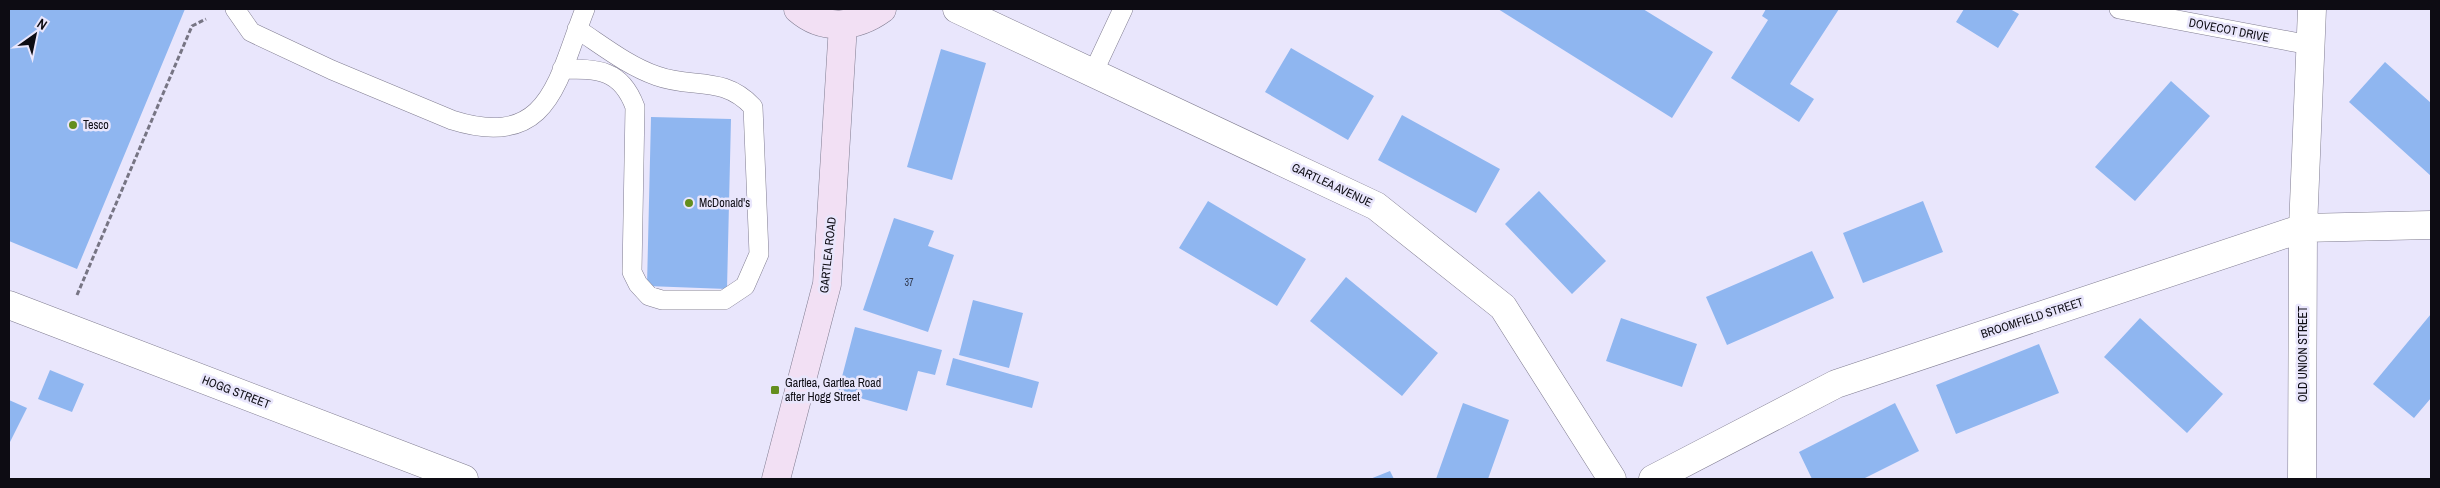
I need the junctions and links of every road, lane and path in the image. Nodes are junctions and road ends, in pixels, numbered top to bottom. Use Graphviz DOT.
graph roads {
  1 [pos="235,9"];
  2 [pos="585,9"];
  3 [pos="798,9"];
  4 [pos="882,9"];
  5 [pos="957,9"];
  6 [pos="1123,9"];
  7 [pos="2119,9"];
  8 [pos="2312,9"];
  9 [pos="215,16"];
  10 [pos="843,25"];
  11 [pos="577,29"];
  12 [pos="2310,45"];
  13 [pos="562,69"];
  14 [pos="1093,73"];
  15 [pos="2431,225"];
  16 [pos="2303,228"];
  17 [pos="9,305"];
  18 [pos="64,326"];
  19 [pos="464,479"];
  20 [pos="776,479"];
  21 [pos="1612,479"];
  22 [pos="1653,479"];
  23 [pos="2302,479"];
  1 -- 13 [label="lane"];
  2 -- 11 [label="lane"];
  3 -- 10 [label="street"];
  4 -- 10 [label="street"];
  5 -- 14 [label="street, GARTLEA AVENUE"];
  6 -- 14 [label="lane"];
  7 -- 12 [label="lane, DOVECOT DRIVE"];
  8 -- 12 [label="street"];
  9 -- 18 [label="path"];
  10 -- 20 [label="street, GARTLEA ROAD"];
  11 -- 13 [label="lane"];
  11 -- 13 [label="lane"];
  12 -- 16 [label="street"];
  14 -- 21 [label="street, GARTLEA AVENUE"];
  15 -- 16 [label="street, BROOMFIELD STREET"];
  16 -- 22 [label="street, BROOMFIELD STREET"];
  16 -- 23 [label="street, OLD UNION STREET"];
  17 -- 18 [label="street, HOGG STREET"];
  18 -- 19 [label="street, HOGG STREET"];
}
